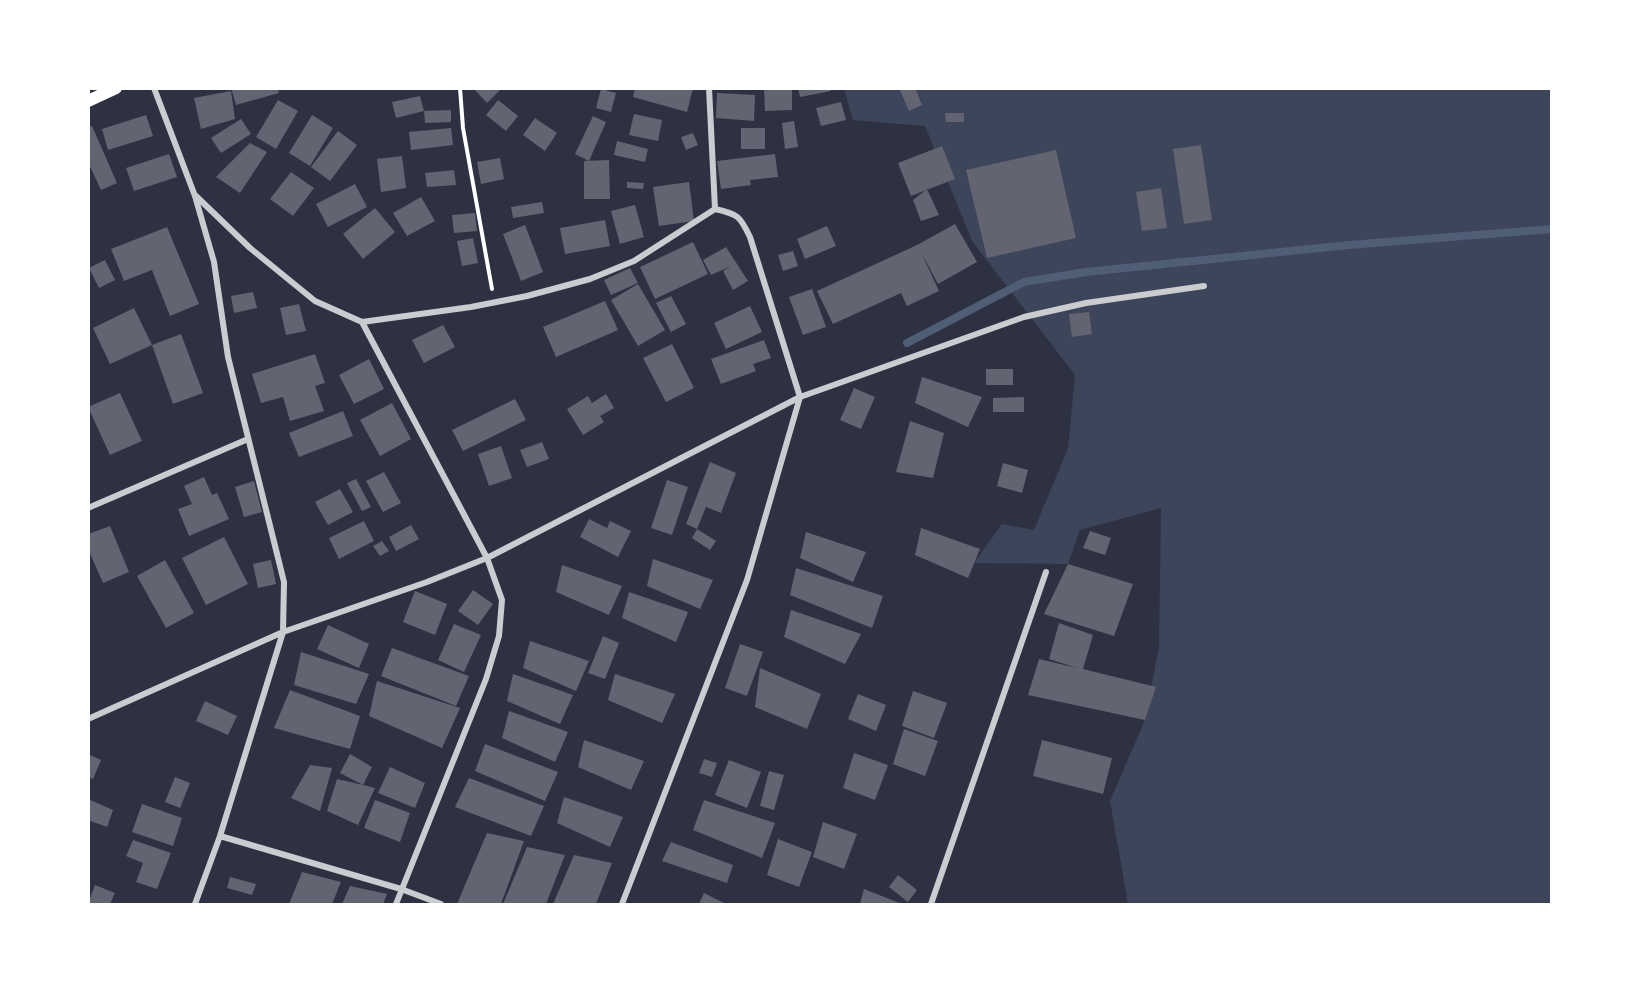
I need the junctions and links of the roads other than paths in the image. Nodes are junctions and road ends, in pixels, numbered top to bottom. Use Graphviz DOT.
graph roads {
  1 [pos="116,88"];
  2 [pos="154,88"];
  3 [pos="709,88"];
  4 [pos="88,101"];
  5 [pos="195,196"];
  6 [pos="715,209"];
  7 [pos="1204,286"];
  8 [pos="362,322"];
  9 [pos="800,397"];
  10 [pos="248,439"];
  11 [pos="88,508"];
  12 [pos="487,558"];
  13 [pos="1046,572"];
  14 [pos="283,632"];
  15 [pos="88,719"];
  16 [pos="220,836"];
  17 [pos="401,889"];
  18 [pos="195,904"];
  19 [pos="396,904"];
  20 [pos="441,904"];
  21 [pos="622,904"];
  22 [pos="931,904"];
  1 -- 4 [label="main road"];
  2 -- 5 [label="street"];
  3 -- 6 [label="street"];
  5 -- 8 [label="street"];
  5 -- 10 [label="street"];
  6 -- 8 [label="street"];
  6 -- 9 [label="street"];
  7 -- 9 [label="street"];
  8 -- 12 [label="street"];
  9 -- 12 [label="street"];
  9 -- 21 [label="street"];
  10 -- 11 [label="street"];
  10 -- 14 [label="street"];
  12 -- 14 [label="street"];
  12 -- 17 [label="street"];
  13 -- 22 [label="street"];
  14 -- 15 [label="street"];
  14 -- 16 [label="street"];
  16 -- 17 [label="street"];
  16 -- 18 [label="street"];
  17 -- 19 [label="street"];
  17 -- 20 [label="street"];
}
